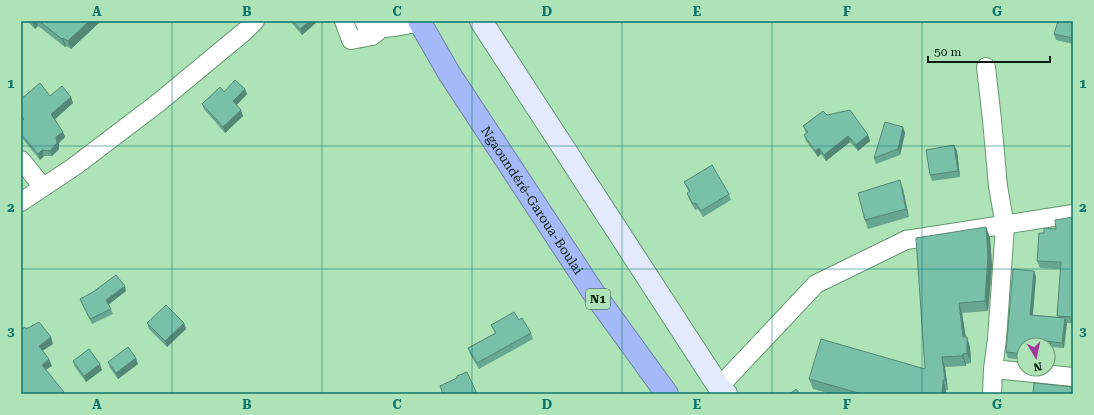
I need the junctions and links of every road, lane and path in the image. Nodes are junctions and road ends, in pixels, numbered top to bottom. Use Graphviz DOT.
graph roads {
  1 [pos="255,21"];
  2 [pos="344,21"];
  3 [pos="364,21"];
  4 [pos="481,21"];
  5 [pos="420,22"];
  6 [pos="382,28"];
  7 [pos="986,67"];
  8 [pos="21,160"];
  9 [pos="43,187"];
  10 [pos="21,202"];
  11 [pos="1073,214"];
  12 [pos="1004,226"];
  13 [pos="993,369"];
  14 [pos="1073,377"];
  15 [pos="723,391"];
  16 [pos="667,394"];
  17 [pos="992,394"];
  1 -- 9 [label="street"];
  2 -- 6 [label="street"];
  3 -- 6 [label="street"];
  4 -- 15 [label="street"];
  5 -- 6 [label="street"];
  5 -- 16 [label="highway, Ngaoundéré-Garoua-Boulai / N1"];
  7 -- 12 [label="street"];
  8 -- 9 [label="street"];
  9 -- 10 [label="street"];
  11 -- 12 [label="street"];
  12 -- 13 [label="street"];
  12 -- 15 [label="street"];
  13 -- 14 [label="street"];
  13 -- 17 [label="street"];
}
